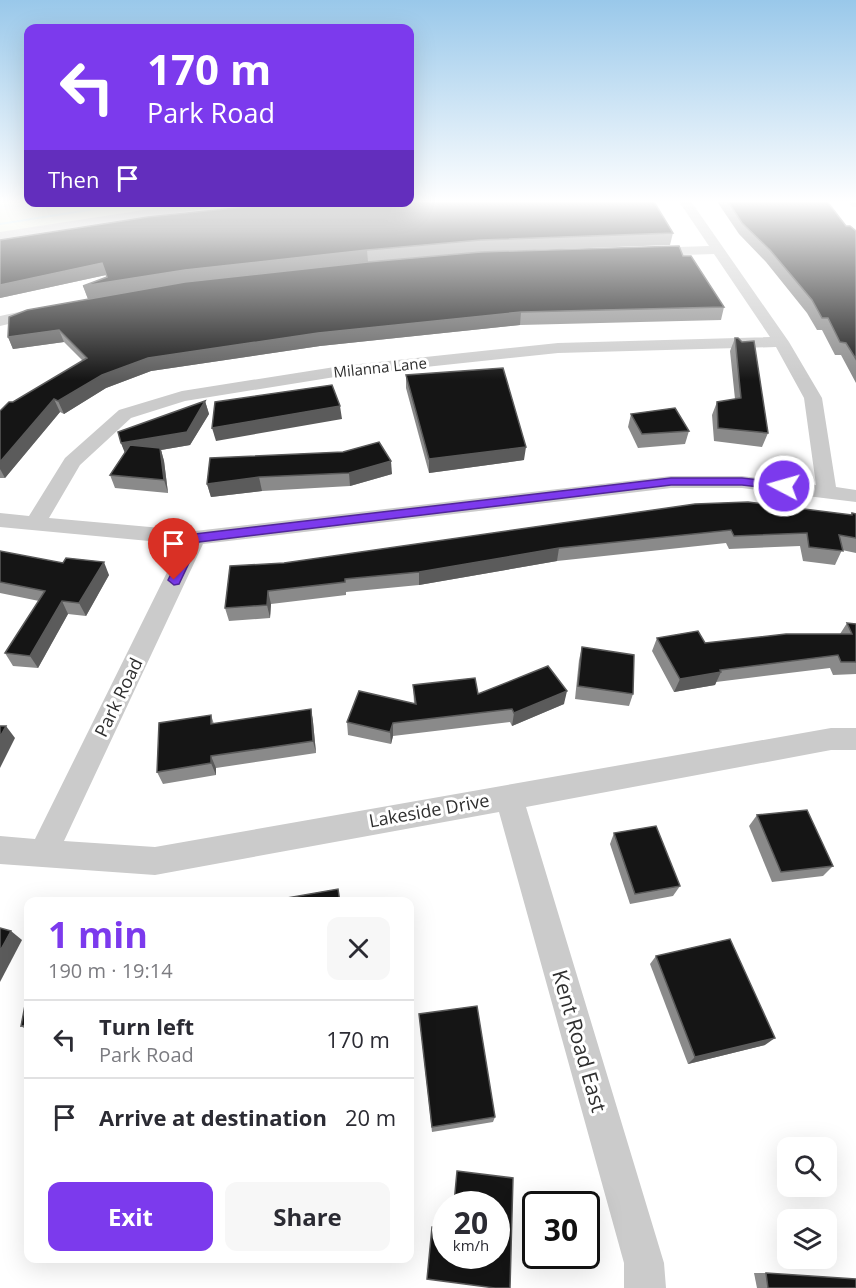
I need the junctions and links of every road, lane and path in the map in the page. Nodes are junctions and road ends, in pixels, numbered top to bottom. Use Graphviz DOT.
graph roads {
  1 [pos="724,260"];
  2 [pos="52,311"];
  3 [pos="0,321"];
  4 [pos="782,342"];
  5 [pos="826,491"];
  6 [pos="856,496"];
  7 [pos="0,520"];
  8 [pos="34,523"];
  9 [pos="195,538"];
  10 [pos="856,739"];
  11 [pos="508,796"];
  12 [pos="0,850"];
  13 [pos="42,855"];
  14 [pos="645,1288"];
  1 -- 4 [label="street"];
  2 -- 3 [label="street"];
  4 -- 5 [label="street"];
  4 -- 8 [label="street, Milanna Lane"];
  5 -- 6 [label="street"];
  5 -- 9 [label="street"];
  7 -- 8 [label="street"];
  8 -- 9 [label="street"];
  9 -- 13 [label="street, Park Road"];
  10 -- 11 [label="street, Lakeside Drive"];
  11 -- 13 [label="street, Lakeside Drive"];
  11 -- 14 [label="street, Kent Road East"];
  12 -- 13 [label="street, Lakeside Drive"];
}
